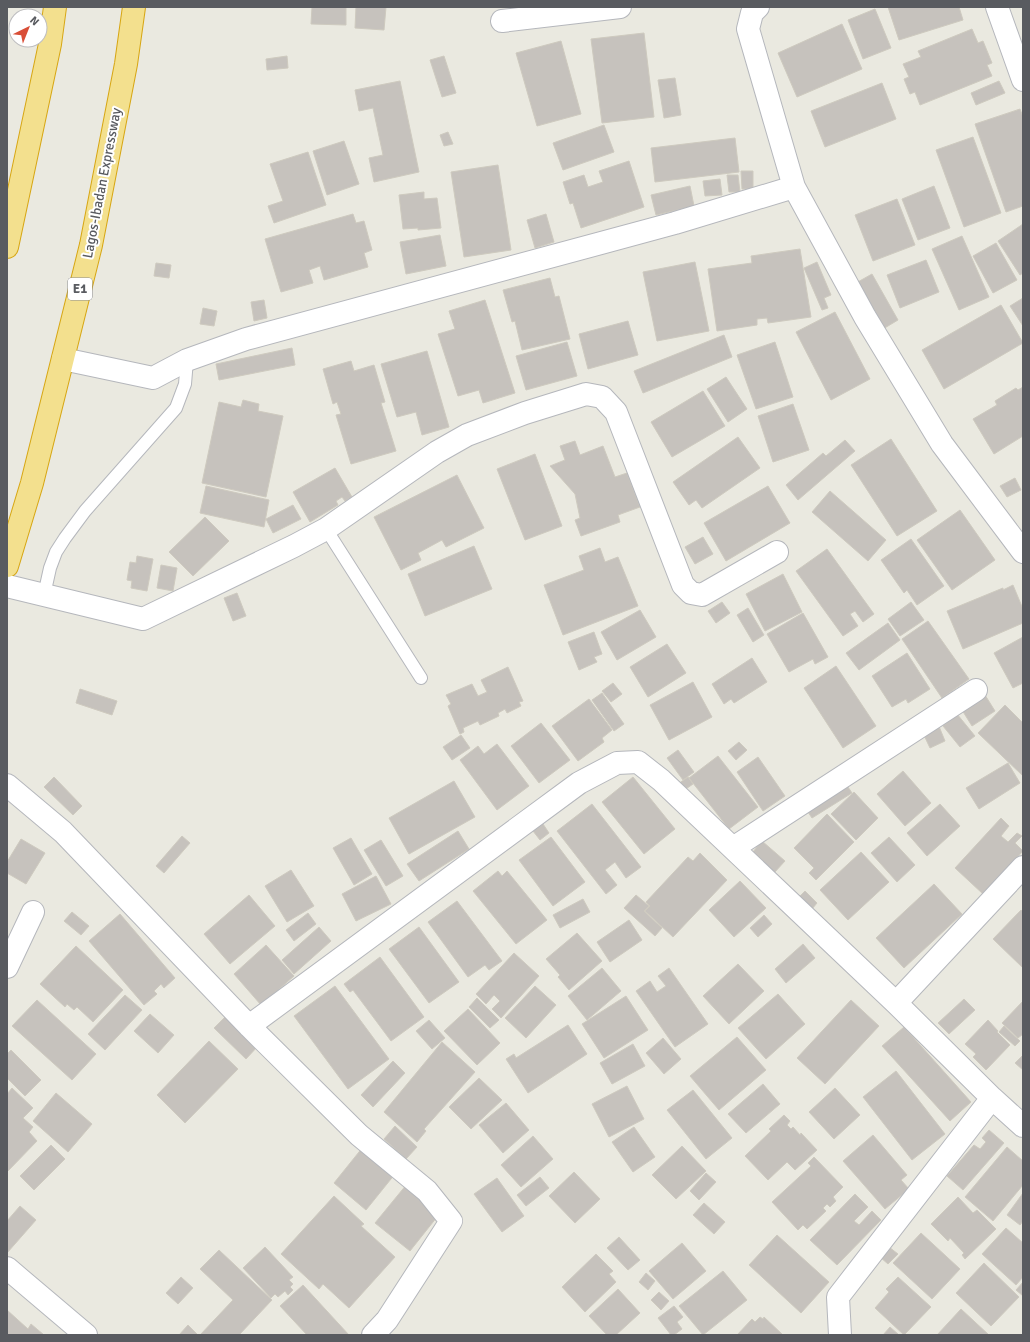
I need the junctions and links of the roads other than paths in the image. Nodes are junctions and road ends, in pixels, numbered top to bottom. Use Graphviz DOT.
graph roads {
  1 [pos="55,7"];
  2 [pos="134,7"];
  3 [pos="620,7"];
  4 [pos="758,7"];
  5 [pos="997,7"];
  6 [pos="502,21"];
  7 [pos="1023,80"];
  8 [pos="794,187"];
  9 [pos="7,247"];
  10 [pos="63,359"];
  11 [pos="187,360"];
  12 [pos="326,528"];
  13 [pos="777,552"];
  14 [pos="1023,552"];
  15 [pos="7,566"];
  16 [pos="7,586"];
  17 [pos="44,595"];
  18 [pos="421,678"];
  19 [pos="976,690"];
  20 [pos="7,785"];
  21 [pos="733,848"];
  22 [pos="1023,867"];
  23 [pos="33,912"];
  24 [pos="7,967"];
  25 [pos="896,1003"];
  26 [pos="249,1026"];
  27 [pos="992,1098"];
  28 [pos="1023,1126"];
  29 [pos="7,1268"];
  30 [pos="86,1335"];
  31 [pos="373,1335"];
  32 [pos="840,1335"];
  1 -- 9 [label="highway"];
  2 -- 10 [label="highway, Lagos-Ibadan Expressway / E1"];
  3 -- 6 [label="street"];
  4 -- 8 [label="street"];
  5 -- 7 [label="street"];
  8 -- 11 [label="street"];
  8 -- 14 [label="street"];
  10 -- 11 [label="street"];
  10 -- 15 [label="highway, Lagos-Ibadan Expressway / E1"];
  11 -- 17 [label="lane"];
  12 -- 13 [label="street"];
  12 -- 17 [label="street"];
  12 -- 18 [label="lane"];
  16 -- 17 [label="street"];
  19 -- 21 [label="street"];
  20 -- 26 [label="street"];
  21 -- 25 [label="street"];
  21 -- 26 [label="street"];
  22 -- 25 [label="street"];
  23 -- 24 [label="street"];
  25 -- 27 [label="street"];
  26 -- 31 [label="street"];
  27 -- 28 [label="street"];
  27 -- 32 [label="street"];
  29 -- 30 [label="street"];
}
